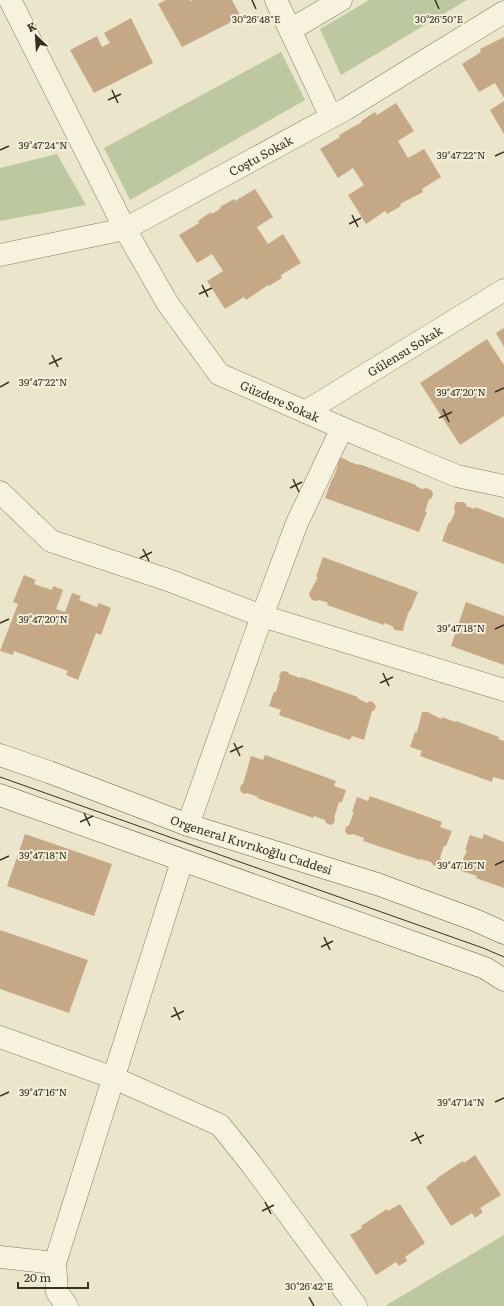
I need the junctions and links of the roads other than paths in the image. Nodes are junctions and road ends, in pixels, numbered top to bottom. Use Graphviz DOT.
graph roads {
  1 [pos="10,0"];
  2 [pos="276,0"];
  3 [pos="341,0"];
  4 [pos="504,12"];
  5 [pos="290,30"];
  6 [pos="331,117"];
  7 [pos="125,229"];
  8 [pos="0,255"];
  9 [pos="504,290"];
  10 [pos="305,412"];
  11 [pos="342,428"];
  12 [pos="504,486"];
  13 [pos="0,492"];
  14 [pos="262,616"];
  15 [pos="504,690"];
  16 [pos="0,755"];
  17 [pos="0,795"];
  18 [pos="188,825"];
  19 [pos="182,861"];
  20 [pos="504,933"];
  21 [pos="504,980"];
  22 [pos="0,1037"];
  23 [pos="114,1078"];
  24 [pos="0,1257"];
  25 [pos="54,1263"];
  26 [pos="67,1306"];
  27 [pos="356,1306"];
  1 -- 7 [label="street, Güzdere Sokak"];
  2 -- 5 [label="street"];
  3 -- 5 [label="street"];
  4 -- 6 [label="street, Coştu Sokak"];
  5 -- 6 [label="street"];
  6 -- 7 [label="street, Coştu Sokak"];
  7 -- 8 [label="street, Coştu Sokak"];
  7 -- 10 [label="street, Güzdere Sokak"];
  9 -- 10 [label="street, Gülensu Sokak"];
  10 -- 11 [label="street, Güzdere Sokak"];
  11 -- 12 [label="street, Güzdere Sokak"];
  11 -- 14 [label="street"];
  13 -- 14 [label="street"];
  14 -- 15 [label="street"];
  14 -- 18 [label="street"];
  16 -- 18 [label="street, Orgeneral Kıvrıkoğlu Caddesi"];
  17 -- 19 [label="street"];
  18 -- 20 [label="street, Orgeneral Kıvrıkoğlu Caddesi"];
  19 -- 21 [label="street"];
  19 -- 23 [label="street"];
  22 -- 23 [label="street"];
  23 -- 25 [label="street"];
  23 -- 27 [label="street"];
  24 -- 25 [label="street"];
  25 -- 26 [label="street"];
}
